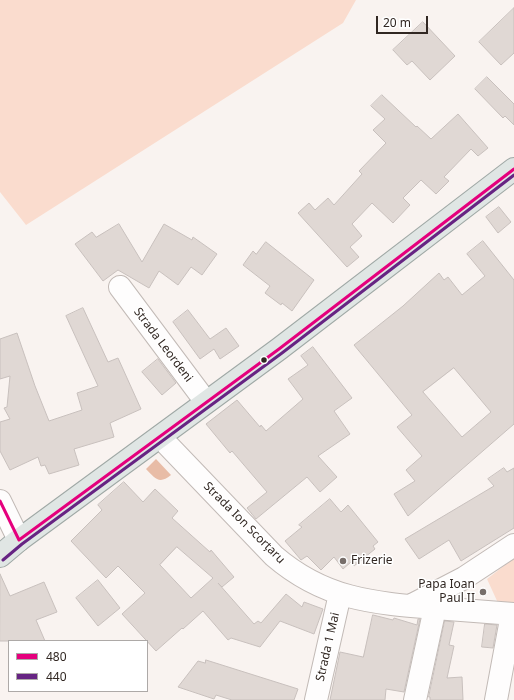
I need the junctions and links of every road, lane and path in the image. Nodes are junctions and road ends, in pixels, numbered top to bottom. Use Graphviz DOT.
graph roads {
  1 [pos="514,169"];
  2 [pos="120,287"];
  3 [pos="206,402"];
  4 [pos="160,437"];
  5 [pos="0,501"];
  6 [pos="19,540"];
  7 [pos="514,544"];
  8 [pos="0,556"];
  9 [pos="340,594"];
  10 [pos="411,606"];
  11 [pos="435,608"];
  12 [pos="513,614"];
  13 [pos="316,700"];
  14 [pos="414,700"];
  15 [pos="496,700"];
  1 -- 3 [label="main road"];
  2 -- 3 [label="street, Strada Leordeni"];
  3 -- 4 [label="main road"];
  4 -- 6 [label="main road"];
  4 -- 9 [label="street, Strada Ion Scorțaru"];
  5 -- 6 [label="street"];
  6 -- 8 [label="main road"];
  7 -- 10 [label="street"];
  9 -- 10 [label="street, Strada Ion Scorțaru"];
  9 -- 13 [label="street, Strada 1 Mai"];
  10 -- 11 [label="street, Strada Ion Scorțaru"];
  11 -- 12 [label="street, Strada Ion Scorțaru"];
  11 -- 14 [label="street"];
  12 -- 15 [label="street, Strada Ion Scorțaru"];
}
